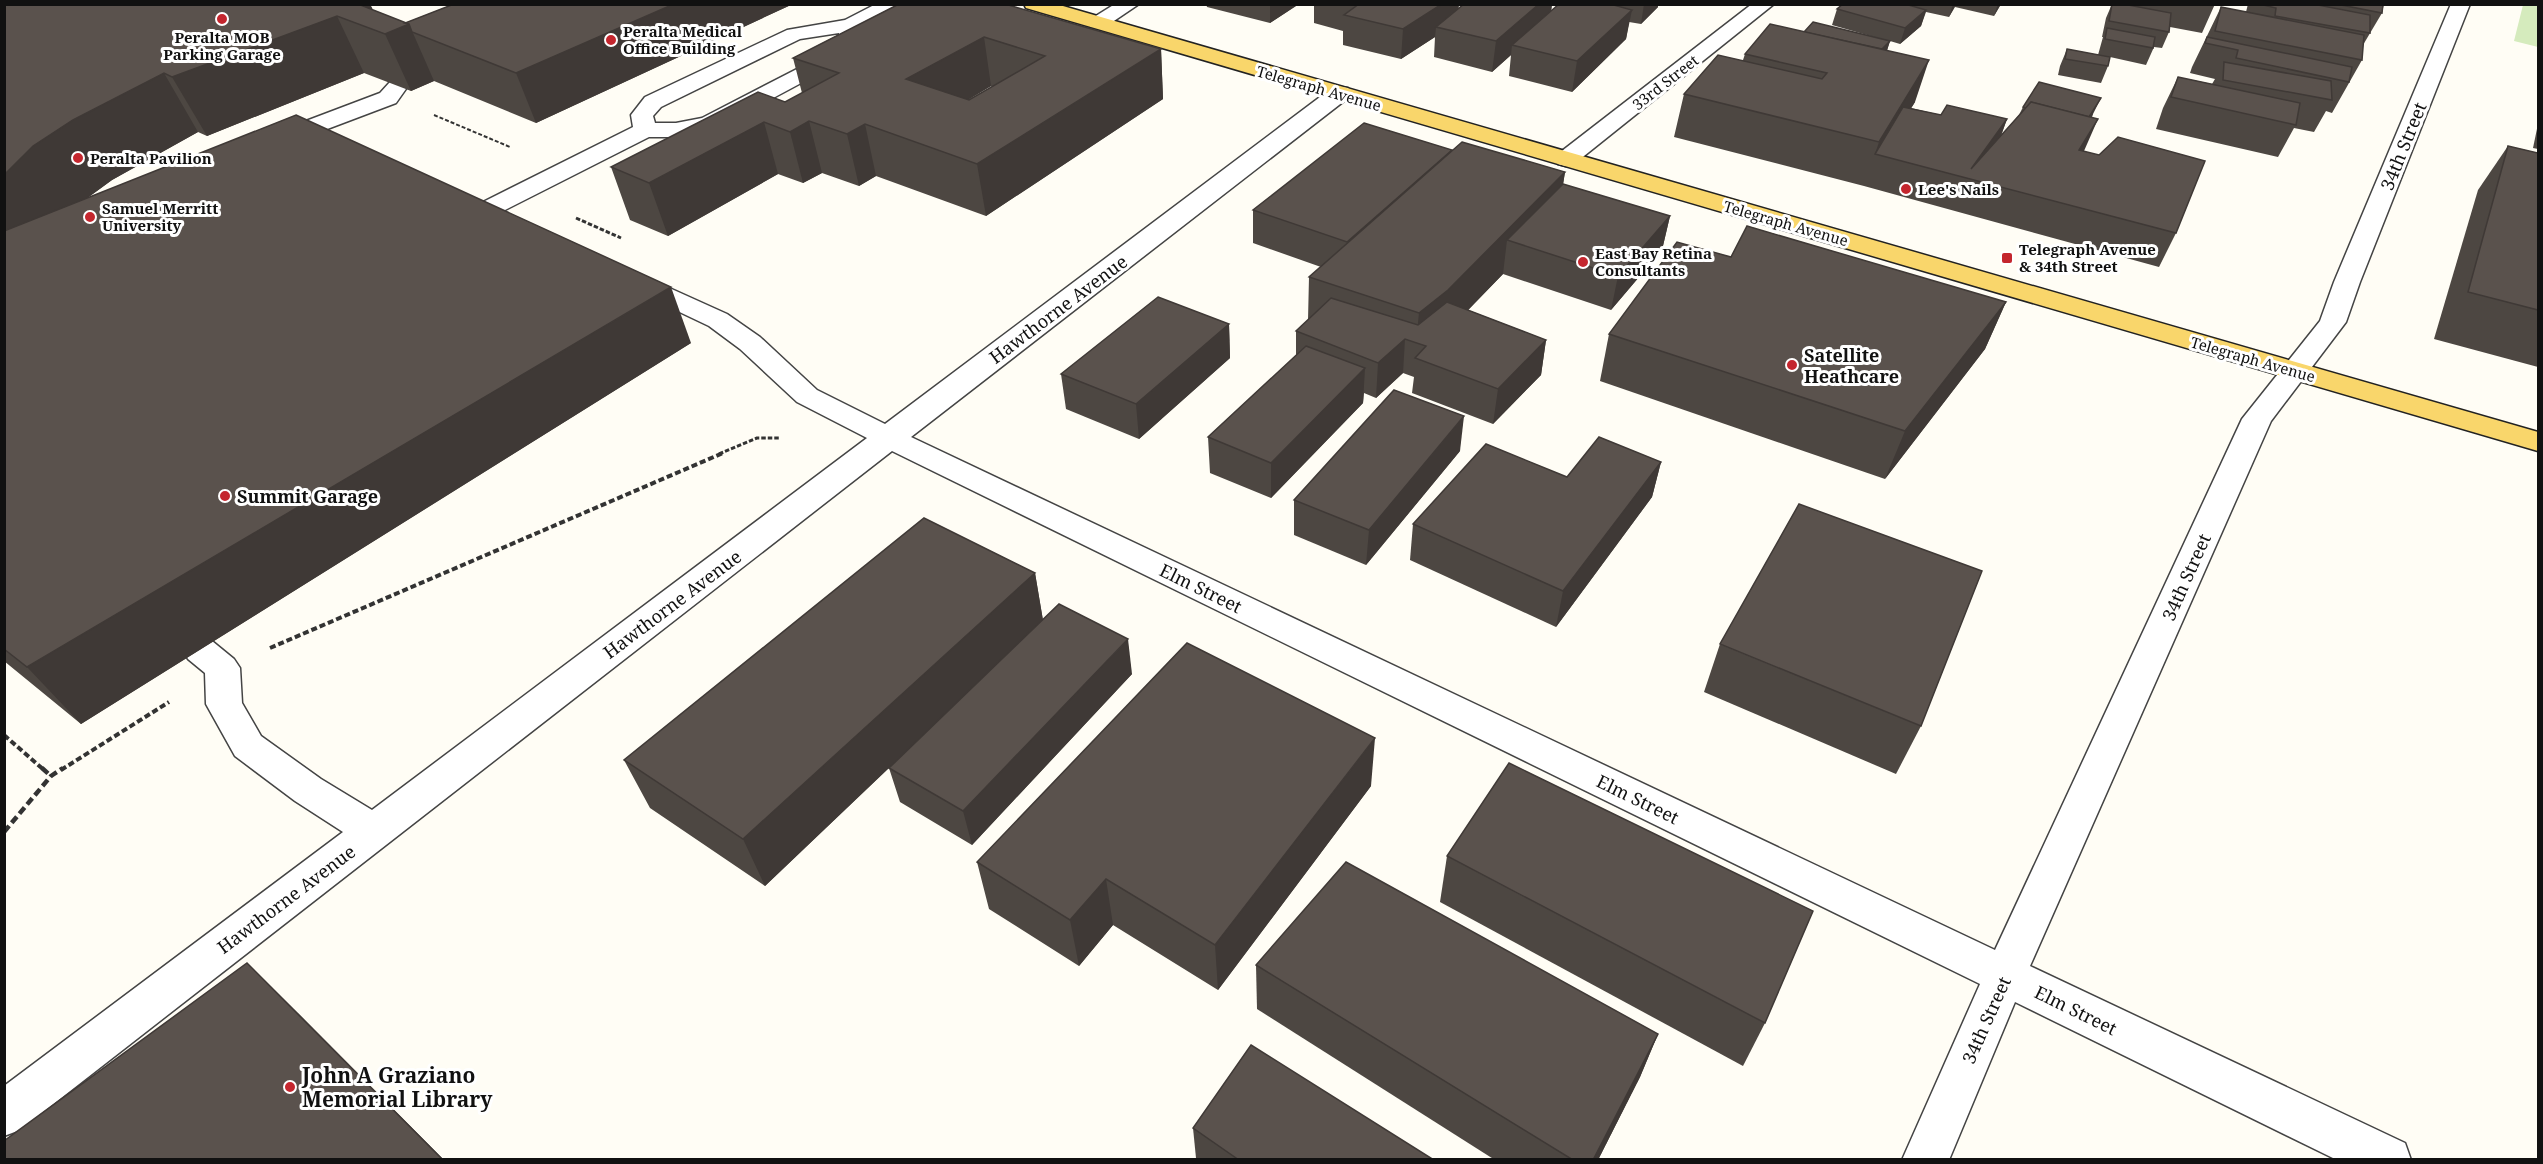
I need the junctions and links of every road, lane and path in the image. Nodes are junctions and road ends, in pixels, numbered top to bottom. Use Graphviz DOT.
graph roads {
  1 [pos="892,4"];
  2 [pos="1034,4"];
  3 [pos="1130,4"];
  4 [pos="1765,4"];
  5 [pos="2461,4"];
  6 [pos="1098,23"];
  7 [pos="849,26"];
  8 [pos="397,86"];
  9 [pos="1340,93"];
  10 [pos="429,113"];
  11 [pos="645,130"];
  12 [pos="338,143"];
  13 [pos="514,148"];
  14 [pos="1566,159"];
  15 [pos="516,226"];
  16 [pos="612,271"];
  17 [pos="2295,372"];
  18 [pos="790,438"];
  19 [pos="889,438"];
  20 [pos="2538,442"];
  21 [pos="211,659"];
  22 [pos="4,735"];
  23 [pos="51,776"];
  24 [pos="374,831"];
  25 [pos="4,832"];
  26 [pos="2005,975"];
  27 [pos="4,1114"];
  28 [pos="1925,1160"];
  29 [pos="2388,1160"];
  1 -- 7 [label="street"];
  2 -- 6 [label="main road, Telegraph Avenue"];
  3 -- 6 [label="street"];
  4 -- 14 [label="street, 33rd Street"];
  5 -- 17 [label="street, 34th Street"];
  6 -- 9 [label="main road, Telegraph Avenue"];
  7 -- 11 [label="street"];
  7 -- 11 [label="street"];
  8 -- 12 [label="street"];
  9 -- 14 [label="main road, Telegraph Avenue"];
  9 -- 19 [label="street, Hawthorne Avenue"];
  10 -- 13 [label="path"];
  11 -- 15 [label="street"];
  14 -- 17 [label="main road, Telegraph Avenue"];
  16 -- 19 [label="street, Elm Street"];
  17 -- 20 [label="main road, Telegraph Avenue"];
  17 -- 26 [label="street, 34th Street"];
  18 -- 21 [label="path"];
  19 -- 24 [label="street, Hawthorne Avenue"];
  19 -- 26 [label="street, Elm Street"];
  21 -- 23 [label="path"];
  21 -- 24 [label="street"];
  22 -- 23 [label="path"];
  23 -- 25 [label="path"];
  24 -- 27 [label="street, Hawthorne Avenue"];
  26 -- 28 [label="street, 34th Street"];
  26 -- 29 [label="street, Elm Street"];
}
